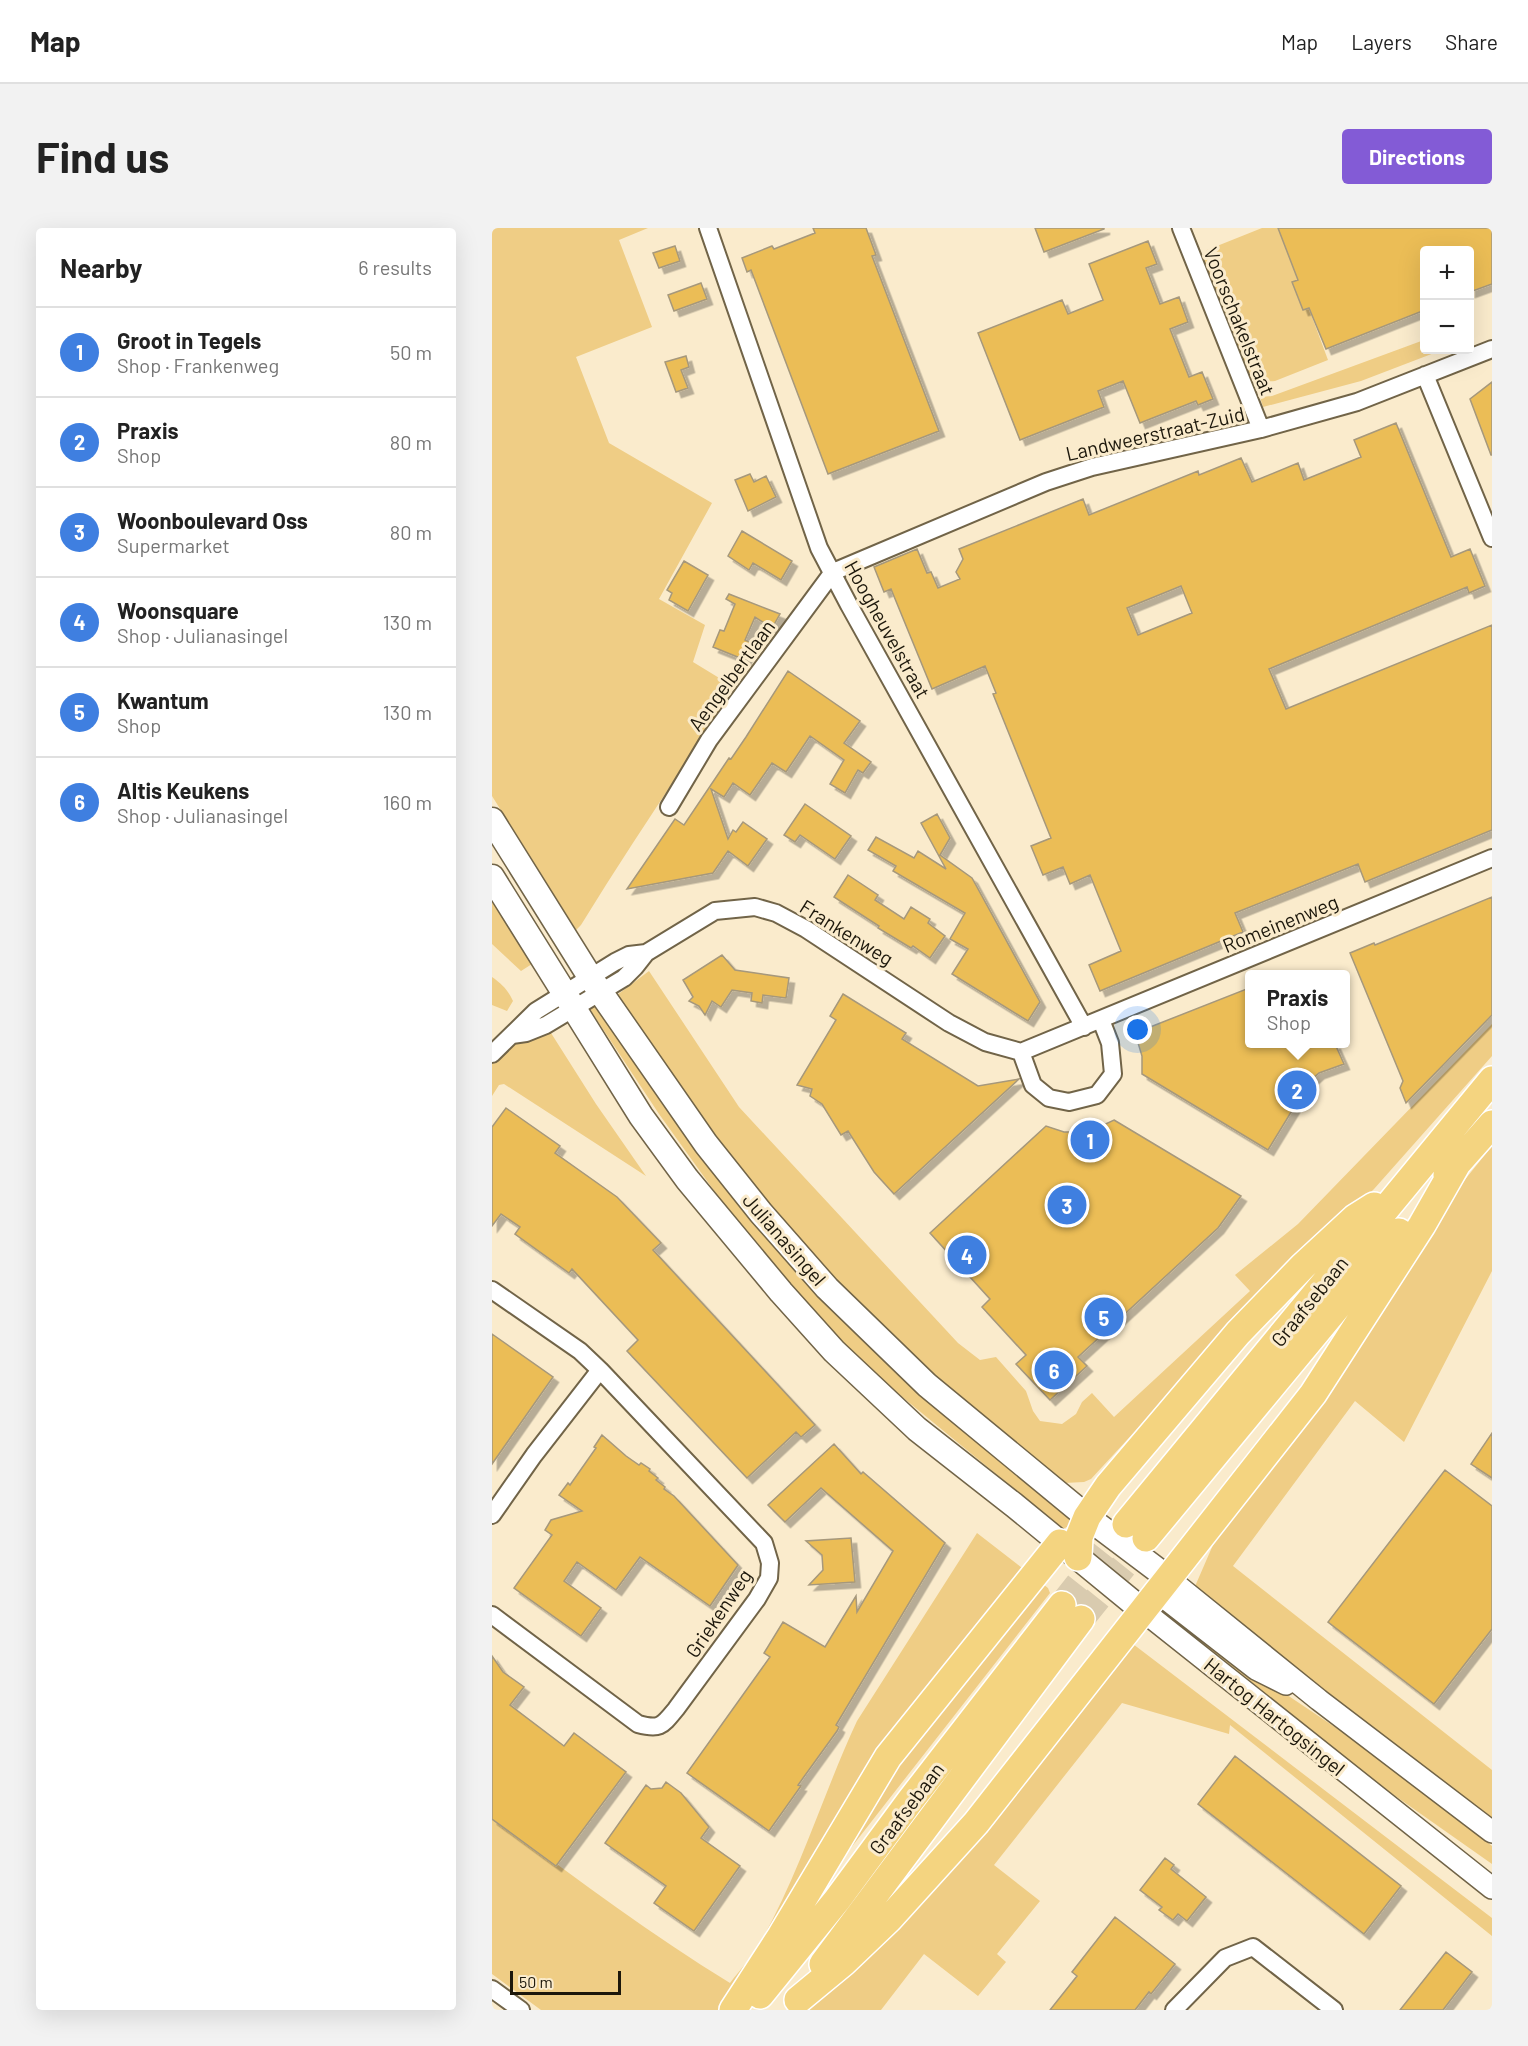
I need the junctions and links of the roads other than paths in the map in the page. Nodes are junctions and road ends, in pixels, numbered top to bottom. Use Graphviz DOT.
graph roads {
  1 [pos="708,228"];
  2 [pos="1181,228"];
  3 [pos="1492,349"];
  4 [pos="1425,375"];
  5 [pos="1261,429"];
  6 [pos="1492,538"];
  7 [pos="832,572"];
  8 [pos="669,807"];
  9 [pos="492,820"];
  10 [pos="1492,858"];
  11 [pos="492,877"];
  12 [pos="595,985"];
  13 [pos="570,1000"];
  14 [pos="1101,1020"];
  15 [pos="1084,1027"];
  16 [pos="1021,1052"];
  17 [pos="492,1054"];
  18 [pos="1492,1080"];
  19 [pos="1492,1124"];
  20 [pos="1458,1162"];
  21 [pos="1401,1189"];
  22 [pos="492,1290"];
  23 [pos="600,1370"];
  24 [pos="492,1515"];
  25 [pos="1076,1539"];
  26 [pos="1156,1593"];
  27 [pos="492,1615"];
  28 [pos="1492,1832"];
  29 [pos="1492,1888"];
  30 [pos="492,1989"];
  31 [pos="794,2005"];
  32 [pos="521,2010"];
  33 [pos="733,2010"];
  34 [pos="747,2010"];
  35 [pos="1174,2010"];
  36 [pos="1334,2010"];
  1 -- 7 [label="street, Hoogheuvelstraat"];
  2 -- 5 [label="street, Voorschakelstraat"];
  3 -- 4 [label="street, Landweerstraat-Zuid"];
  4 -- 5 [label="street, Landweerstraat-Zuid"];
  4 -- 6 [label="street"];
  5 -- 7 [label="street, Landweerstraat-Zuid"];
  7 -- 8 [label="street, Aengelbertlaan"];
  7 -- 15 [label="street, Hoogheuvelstraat"];
  9 -- 12 [label="main road, Julianasingel"];
  10 -- 14 [label="street, Romeinenweg"];
  11 -- 13 [label="main road, Julianasingel"];
  12 -- 13 [label="street, Frankenweg"];
  12 -- 16 [label="street, Frankenweg"];
  12 -- 25 [label="main road, Julianasingel"];
  13 -- 17 [label="street"];
  13 -- 25 [label="main road, Julianasingel"];
  14 -- 15 [label="street, Romeinenweg"];
  14 -- 16 [label="street"];
  15 -- 16 [label="street"];
  18 -- 21 [label="main road, Graafsebaan"];
  19 -- 20 [label="main road, Graafsebaan"];
  20 -- 21 [label="main road, Graafsebaan"];
  20 -- 26 [label="main road"];
  21 -- 25 [label="main road"];
  22 -- 23 [label="street, Griekenweg"];
  23 -- 24 [label="street"];
  23 -- 27 [label="street, Griekenweg"];
  25 -- 26 [label="main road, Hartog Hartogsingel"];
  25 -- 26 [label="main road, Julianasingel"];
  25 -- 33 [label="main road"];
  26 -- 28 [label="street, Hartog Hartogsingel"];
  26 -- 29 [label="street, Hartog Hartogsingel"];
  26 -- 31 [label="main road"];
  30 -- 32 [label="street"];
  31 -- 34 [label="main road, Graafsebaan"];
  35 -- 36 [label="street"];
}
